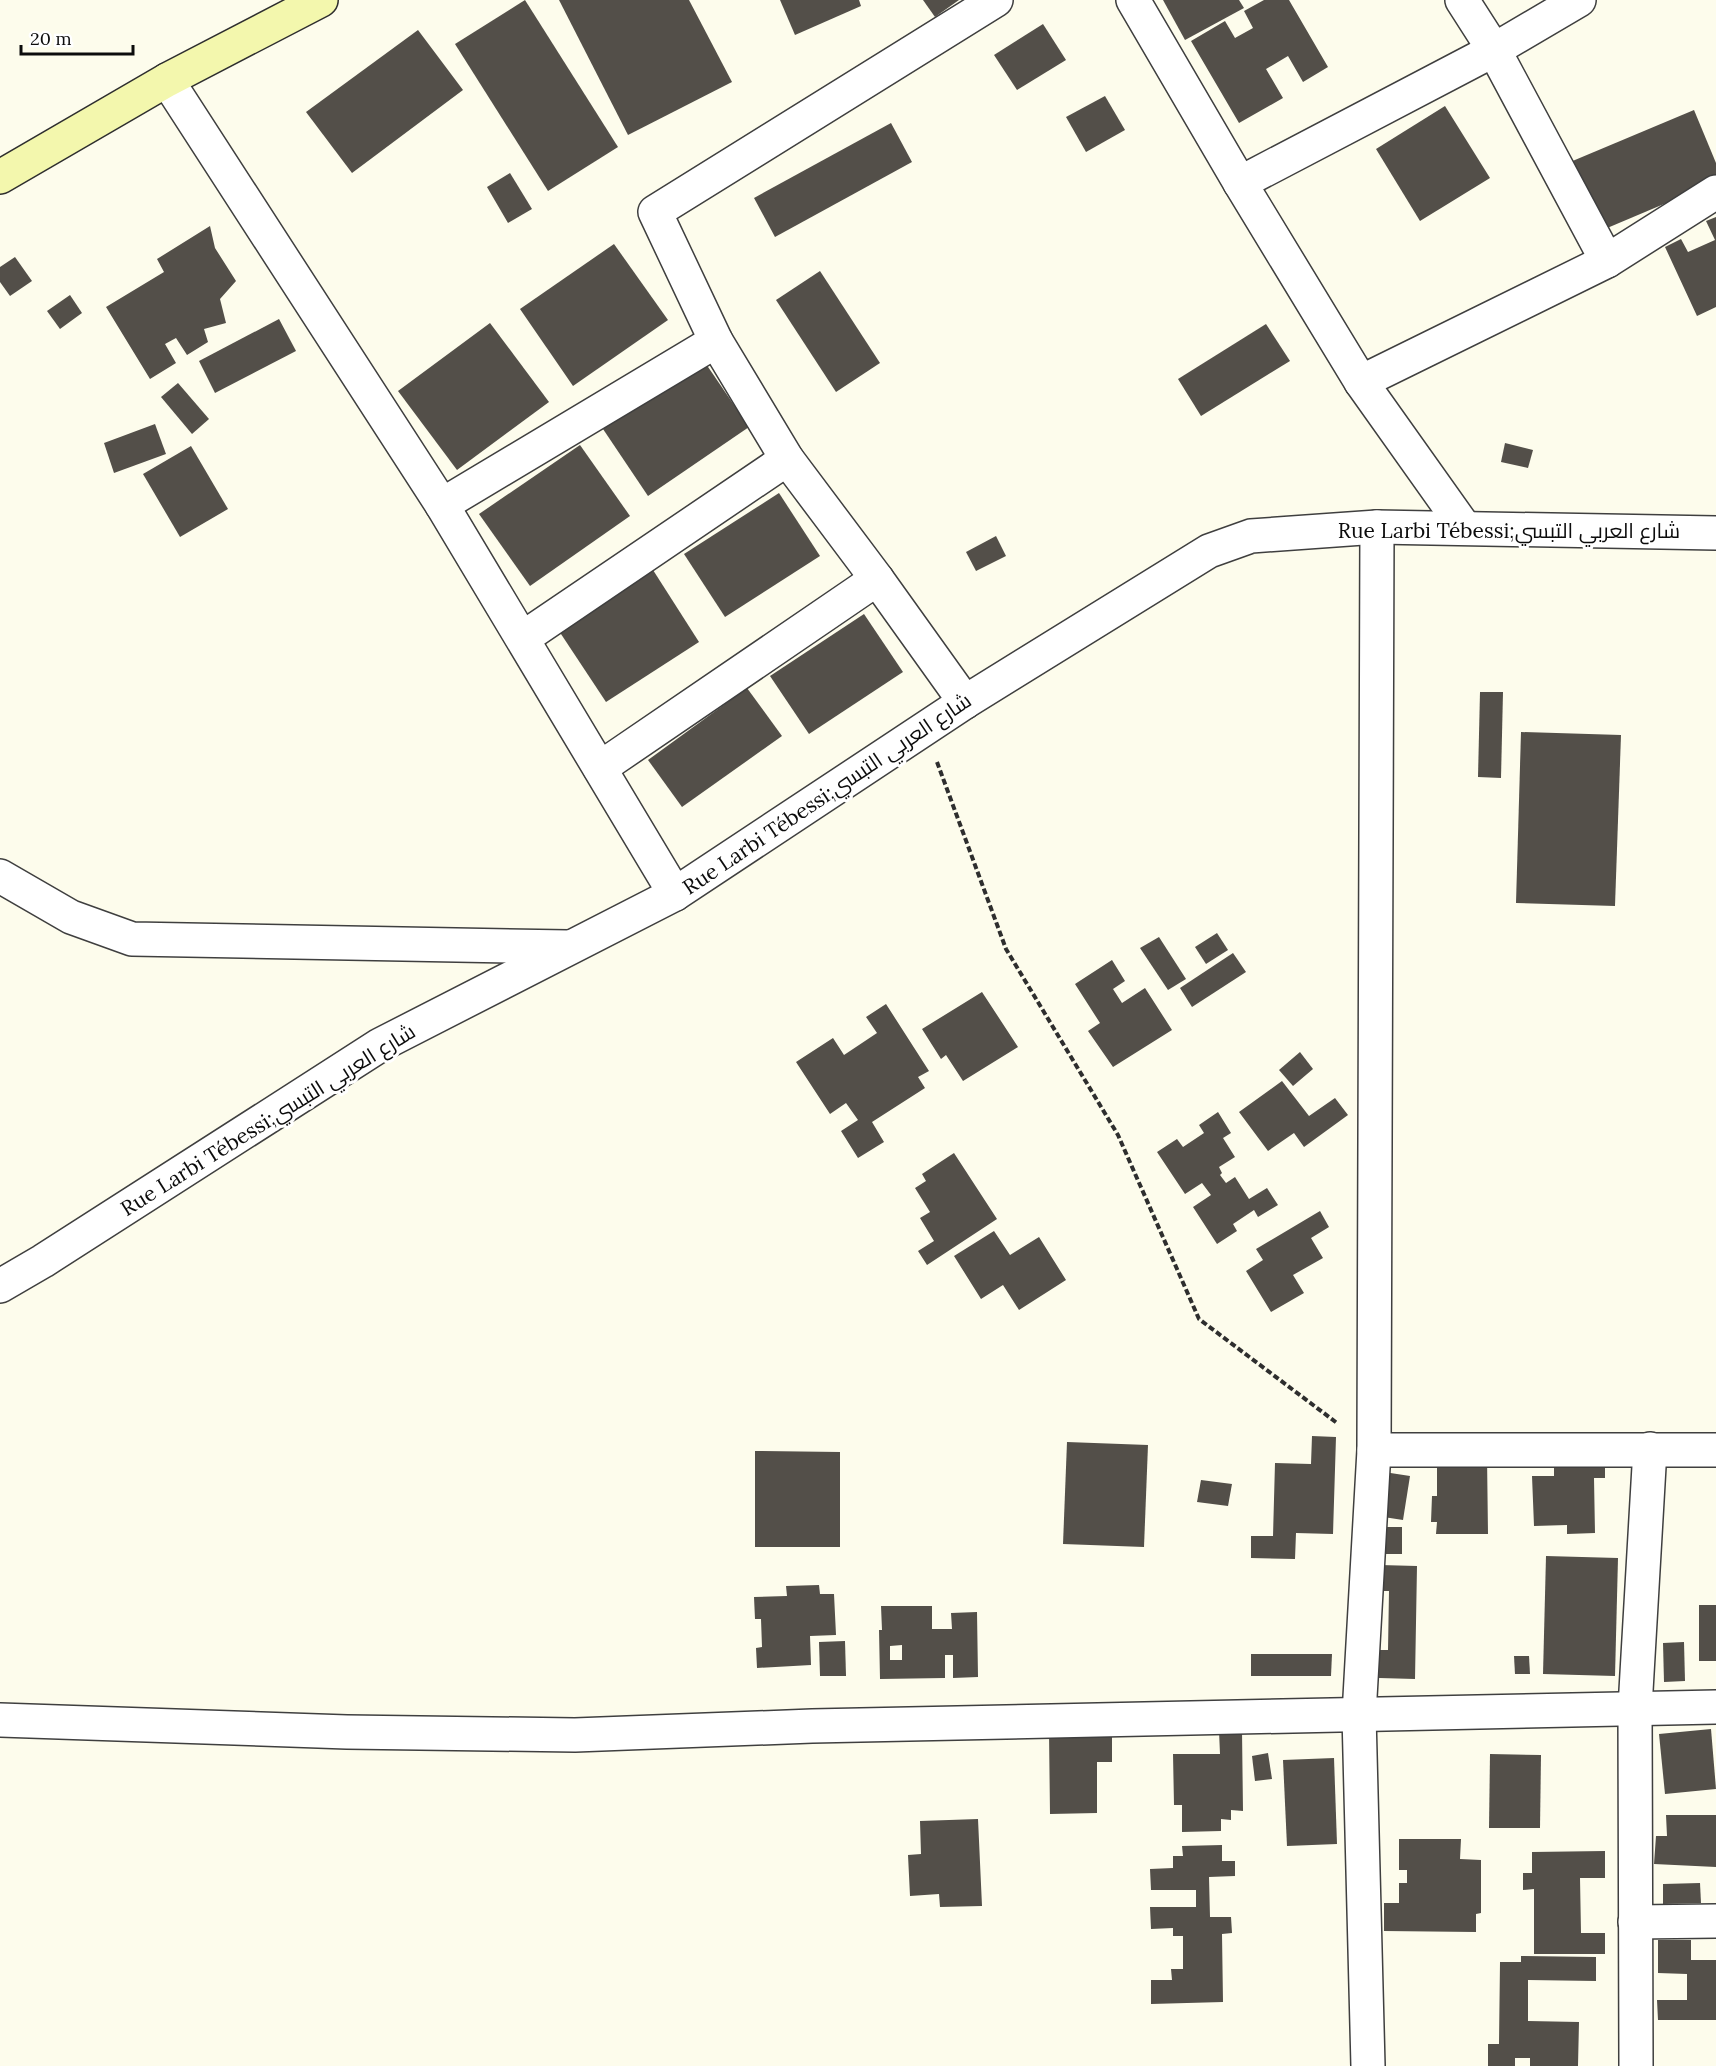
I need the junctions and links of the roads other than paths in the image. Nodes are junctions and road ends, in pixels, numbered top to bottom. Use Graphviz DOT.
graph roads {
  1 [pos="321,0"];
  2 [pos="996,0"];
  3 [pos="1133,0"];
  4 [pos="1461,0"];
  5 [pos="1579,0"];
  6 [pos="1494,50"];
  7 [pos="167,80"];
  8 [pos="0,177"];
  9 [pos="1240,183"];
  10 [pos="1716,192"];
  11 [pos="1607,261"];
  12 [pos="716,341"];
  13 [pos="1361,382"];
  14 [pos="787,459"];
  15 [pos="442,505"];
  16 [pos="1377,526"];
  17 [pos="1464,527"];
  18 [pos="1716,533"];
  19 [pos="877,579"];
  20 [pos="523,638"];
  21 [pos="965,702"];
  22 [pos="600,768"];
  23 [pos="0,876"];
  24 [pos="675,894"];
  25 [pos="572,947"];
  26 [pos="0,1286"];
  27 [pos="1650,1449"];
  28 [pos="1374,1450"];
  29 [pos="1716,1450"];
  30 [pos="1716,1707"];
  31 [pos="1635,1708"];
  32 [pos="1359,1715"];
  33 [pos="0,1720"];
  34 [pos="1716,1921"];
  35 [pos="1635,1922"];
  36 [pos="1368,2066"];
  37 [pos="1636,2066"];
  1 -- 7 [label="main road"];
  2 -- 12 [label="street"];
  3 -- 9 [label="street"];
  4 -- 6 [label="street"];
  5 -- 6 [label="street"];
  6 -- 9 [label="street"];
  6 -- 11 [label="street"];
  7 -- 8 [label="main road"];
  7 -- 15 [label="street"];
  9 -- 13 [label="street"];
  10 -- 11 [label="street"];
  11 -- 13 [label="street"];
  12 -- 14 [label="street"];
  12 -- 15 [label="street"];
  13 -- 17 [label="street"];
  14 -- 19 [label="street"];
  14 -- 20 [label="street"];
  15 -- 20 [label="street"];
  16 -- 17 [label="street, Rue Larbi Tébessi;شارع العربي التبسي"];
  16 -- 21 [label="street, Rue Larbi Tébessi;شارع العربي التبسي"];
  16 -- 28 [label="street"];
  17 -- 18 [label="street, Rue Larbi Tébessi;شارع العربي التبسي"];
  19 -- 21 [label="street"];
  19 -- 22 [label="street"];
  20 -- 22 [label="street"];
  21 -- 24 [label="street, Rue Larbi Tébessi;شارع العربي التبسي"];
  22 -- 24 [label="street"];
  23 -- 25 [label="street"];
  24 -- 25 [label="street, Rue Larbi Tébessi;شارع العربي التبسي"];
  25 -- 26 [label="street, Rue Larbi Tébessi;شارع العربي التبسي"];
  27 -- 28 [label="street"];
  27 -- 29 [label="street"];
  27 -- 31 [label="street"];
  28 -- 32 [label="street"];
  30 -- 31 [label="street"];
  31 -- 32 [label="street"];
  31 -- 35 [label="street"];
  32 -- 33 [label="street"];
  32 -- 36 [label="street"];
  34 -- 35 [label="street"];
  35 -- 37 [label="street"];
}
